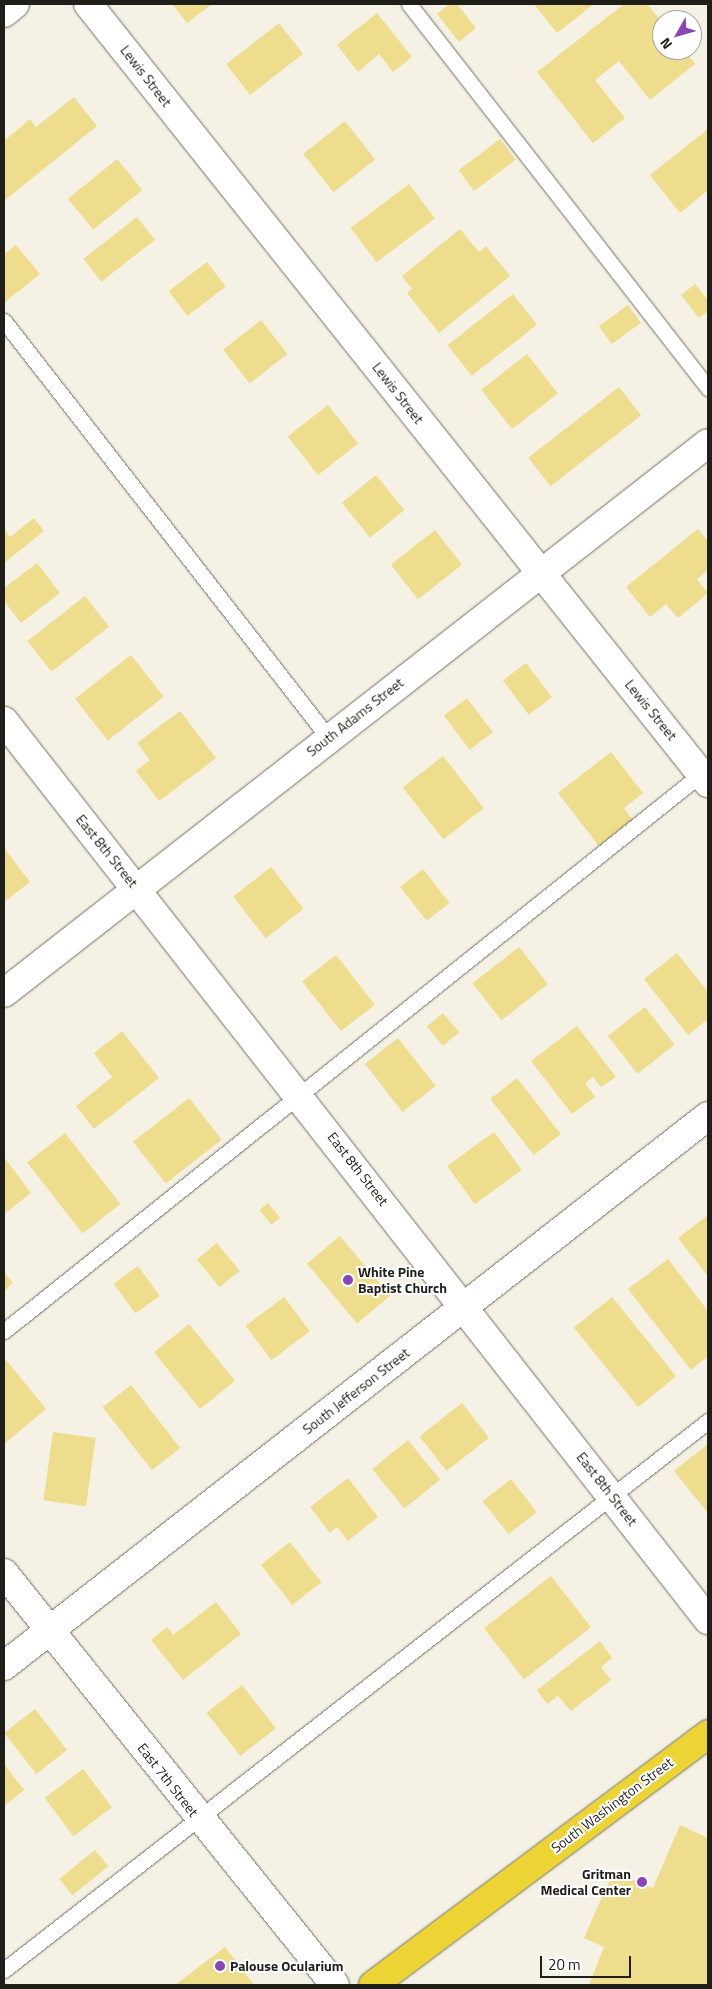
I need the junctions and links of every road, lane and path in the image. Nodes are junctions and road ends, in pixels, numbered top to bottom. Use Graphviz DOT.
graph roads {
  1 [pos="15,4"];
  2 [pos="88,4"];
  3 [pos="410,4"];
  4 [pos="4,13"];
  5 [pos="4,321"];
  6 [pos="708,388"];
  7 [pos="708,443"];
  8 [pos="541,572"];
  9 [pos="4,721"];
  10 [pos="328,737"];
  11 [pos="706,775"];
  12 [pos="137,888"];
  13 [pos="4,993"];
  14 [pos="300,1095"];
  15 [pos="708,1116"];
  16 [pos="464,1306"];
  17 [pos="4,1331"];
  18 [pos="708,1421"];
  19 [pos="613,1496"];
  20 [pos="4,1573"];
  21 [pos="708,1620"];
  22 [pos="49,1630"];
  23 [pos="4,1666"];
  24 [pos="708,1734"];
  25 [pos="197,1818"];
  26 [pos="4,1970"];
  27 [pos="335,1985"];
  28 [pos="372,1985"];
  1 -- 4 [label="street"];
  2 -- 8 [label="street, Lewis Street"];
  3 -- 6 [label="lane"];
  5 -- 10 [label="lane"];
  7 -- 8 [label="street, South Adams Street"];
  8 -- 10 [label="street, South Adams Street"];
  8 -- 11 [label="street, Lewis Street"];
  9 -- 12 [label="street, East 8th Street"];
  10 -- 12 [label="street, South Adams Street"];
  11 -- 14 [label="lane"];
  12 -- 13 [label="street, South Adams Street"];
  12 -- 14 [label="street, East 8th Street"];
  14 -- 16 [label="street, East 8th Street"];
  14 -- 17 [label="lane"];
  15 -- 16 [label="street, South Jefferson Street"];
  16 -- 19 [label="street, East 8th Street"];
  16 -- 22 [label="street, South Jefferson Street"];
  18 -- 19 [label="lane"];
  19 -- 21 [label="street, East 8th Street"];
  19 -- 25 [label="lane"];
  20 -- 22 [label="street, East 7th Street"];
  22 -- 23 [label="street, South Jefferson Street"];
  22 -- 25 [label="street, East 7th Street"];
  24 -- 28 [label="highway, South Washington Street"];
  25 -- 26 [label="lane"];
  25 -- 27 [label="street, East 7th Street"];
}
